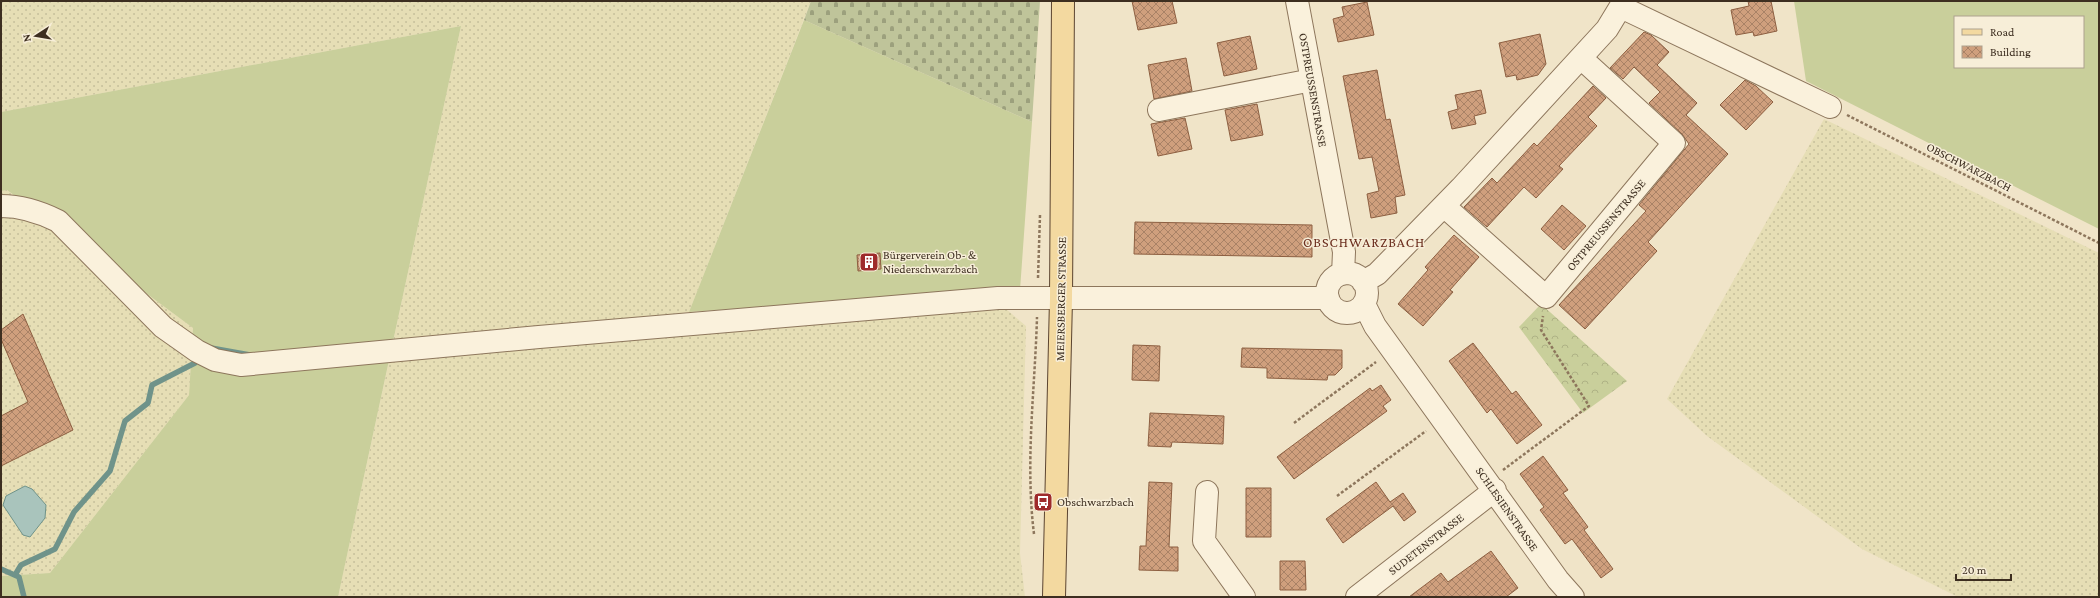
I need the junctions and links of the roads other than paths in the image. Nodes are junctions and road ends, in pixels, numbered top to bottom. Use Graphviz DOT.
graph roads {
  1 [pos="1064,1"];
  2 [pos="1297,1"];
  3 [pos="1622,4"];
  4 [pos="1581,58"];
  5 [pos="1312,80"];
  6 [pos="1830,107"];
  7 [pos="1159,110"];
  8 [pos="1,206"];
  9 [pos="1444,206"];
  10 [pos="1343,274"];
  11 [pos="1363,282"];
  12 [pos="1328,298"];
  13 [pos="1062,299"];
  14 [pos="1364,304"];
  15 [pos="1491,486"];
  16 [pos="1207,492"];
  17 [pos="1054,597"];
  18 [pos="1244,597"];
  19 [pos="1357,597"];
  20 [pos="1573,597"];
  1 -- 13 [label="main road, MEIERSBERGER STRASSE"];
  2 -- 5 [label="street, OSTPREUSSENSTRASSE"];
  3 -- 4 [label="street"];
  3 -- 6 [label="street"];
  4 -- 9 [label="street"];
  4 -- 9 [label="street, OSTPREUSSENSTRASSE"];
  5 -- 7 [label="street"];
  5 -- 10 [label="street, OSTPREUSSENSTRASSE"];
  8 -- 13 [label="street"];
  9 -- 11 [label="street"];
  10 -- 11 [label="street"];
  10 -- 12 [label="street"];
  11 -- 14 [label="street"];
  12 -- 13 [label="street"];
  12 -- 14 [label="street"];
  13 -- 17 [label="main road, MEIERSBERGER STRASSE"];
  14 -- 15 [label="street, SCHLESIENSTRASSE"];
  15 -- 19 [label="street, SUDETENSTRASSE"];
  15 -- 20 [label="street, SCHLESIENSTRASSE"];
  16 -- 18 [label="street"];
}
